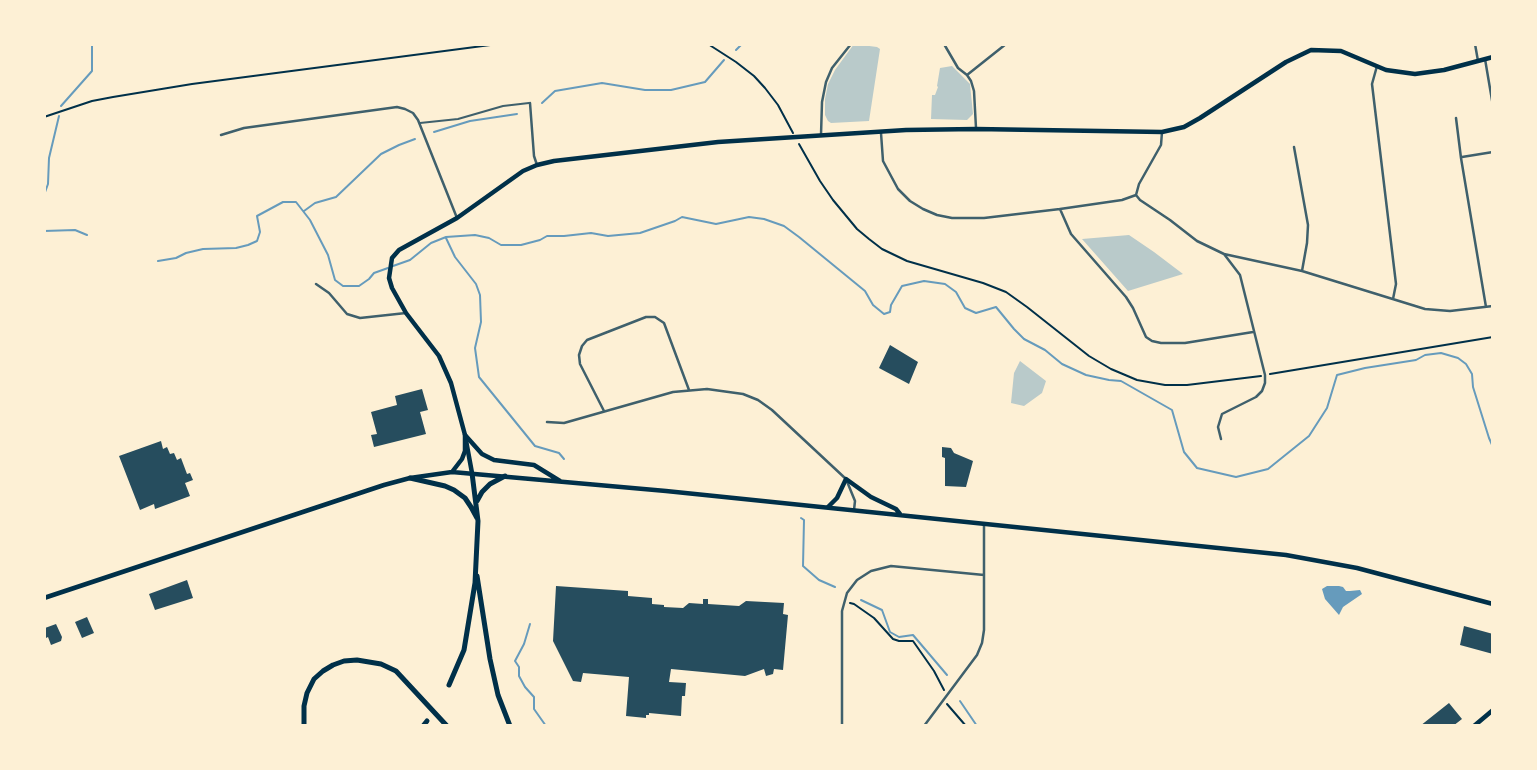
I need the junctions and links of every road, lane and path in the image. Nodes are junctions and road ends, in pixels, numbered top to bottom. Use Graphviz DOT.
graph roads {
  1 [pos="498,44"];
  2 [pos="708,44"];
  3 [pos="851,44"];
  4 [pos="944,44"];
  5 [pos="1006,44"];
  6 [pos="1475,44"];
  7 [pos="1493,57"];
  8 [pos="1485,59"];
  9 [pos="1478,61"];
  10 [pos="1377,66"];
  11 [pos="967,75"];
  12 [pos="530,103"];
  13 [pos="1493,106"];
  14 [pos="44,117"];
  15 [pos="1457,118"];
  16 [pos="419,123"];
  17 [pos="976,129"];
  18 [pos="881,131"];
  19 [pos="1162,132"];
  20 [pos="221,135"];
  21 [pos="821,135"];
  22 [pos="795,136"];
  23 [pos="1294,147"];
  24 [pos="1493,152"];
  25 [pos="1461,158"];
  26 [pos="537,165"];
  27 [pos="1136,195"];
  28 [pos="1060,209"];
  29 [pos="457,218"];
  30 [pos="1224,254"];
  31 [pos="1302,271"];
  32 [pos="316,284"];
  33 [pos="1393,299"];
  34 [pos="1493,306"];
  35 [pos="1486,307"];
  36 [pos="406,313"];
  37 [pos="1254,332"];
  38 [pos="1493,337"];
  39 [pos="1265,375"];
  40 [pos="689,390"];
  41 [pos="604,411"];
  42 [pos="547,422"];
  43 [pos="465,435"];
  44 [pos="1221,439"];
  45 [pos="452,472"];
  46 [pos="472,473"];
  47 [pos="505,476"];
  48 [pos="410,478"];
  49 [pos="846,479"];
  50 [pos="561,481"];
  51 [pos="477,502"];
  52 [pos="827,508"];
  53 [pos="855,510"];
  54 [pos="901,515"];
  55 [pos="478,521"];
  56 [pos="984,524"];
  57 [pos="476,566"];
  58 [pos="984,575"];
  59 [pos="44,598"];
  60 [pos="850,603"];
  61 [pos="1493,604"];
  62 [pos="449,685"];
  63 [pos="948,694"];
  64 [pos="1493,710"];
  65 [pos="304,726"];
  66 [pos="447,726"];
  67 [pos="509,726"];
  68 [pos="842,726"];
  69 [pos="924,726"];
  70 [pos="966,726"];
  71 [pos="1474,726"];
  1 -- 14 [label="path"];
  2 -- 22 [label="path"];
  3 -- 21 [label="street"];
  4 -- 11 [label="street"];
  5 -- 11 [label="street"];
  6 -- 9 [label="street"];
  7 -- 8 [label="main road"];
  8 -- 9 [label="main road"];
  8 -- 13 [label="street"];
  9 -- 10 [label="main road"];
  10 -- 19 [label="main road"];
  10 -- 33 [label="street"];
  11 -- 17 [label="street"];
  12 -- 16 [label="lane"];
  12 -- 26 [label="street"];
  15 -- 25 [label="street"];
  16 -- 20 [label="street"];
  16 -- 29 [label="street"];
  17 -- 18 [label="main road"];
  17 -- 19 [label="main road"];
  18 -- 21 [label="main road"];
  18 -- 28 [label="street"];
  19 -- 27 [label="street"];
  21 -- 22 [label="main road"];
  22 -- 26 [label="main road"];
  22 -- 39 [label="path"];
  23 -- 31 [label="street"];
  24 -- 25 [label="street"];
  25 -- 35 [label="street"];
  26 -- 29 [label="main road"];
  27 -- 28 [label="street"];
  27 -- 30 [label="street"];
  28 -- 37 [label="street"];
  29 -- 36 [label="main road"];
  30 -- 31 [label="street"];
  30 -- 37 [label="street"];
  31 -- 33 [label="street"];
  32 -- 36 [label="street"];
  33 -- 35 [label="street"];
  34 -- 35 [label="street"];
  36 -- 43 [label="main road"];
  37 -- 39 [label="street"];
  38 -- 39 [label="path"];
  39 -- 44 [label="street"];
  40 -- 41 [label="street"];
  40 -- 41 [label="street"];
  40 -- 49 [label="street"];
  41 -- 42 [label="street"];
  43 -- 45 [label="main road"];
  43 -- 46 [label="main road"];
  43 -- 50 [label="main road"];
  45 -- 46 [label="main road"];
  45 -- 48 [label="main road"];
  46 -- 47 [label="main road"];
  46 -- 51 [label="highway"];
  47 -- 50 [label="main road"];
  47 -- 51 [label="highway"];
  48 -- 55 [label="highway"];
  48 -- 59 [label="main road"];
  49 -- 52 [label="main road"];
  49 -- 53 [label="street"];
  49 -- 54 [label="main road"];
  50 -- 52 [label="main road"];
  51 -- 55 [label="highway"];
  52 -- 53 [label="main road"];
  53 -- 54 [label="main road"];
  54 -- 56 [label="main road"];
  55 -- 57 [label="highway"];
  56 -- 58 [label="street"];
  56 -- 61 [label="main road"];
  57 -- 62 [label="highway"];
  57 -- 67 [label="highway"];
  58 -- 63 [label="street"];
  58 -- 68 [label="street"];
  60 -- 63 [label="path"];
  63 -- 69 [label="street"];
  63 -- 70 [label="path"];
  64 -- 71 [label="main road"];
  65 -- 66 [label="highway"];
}
